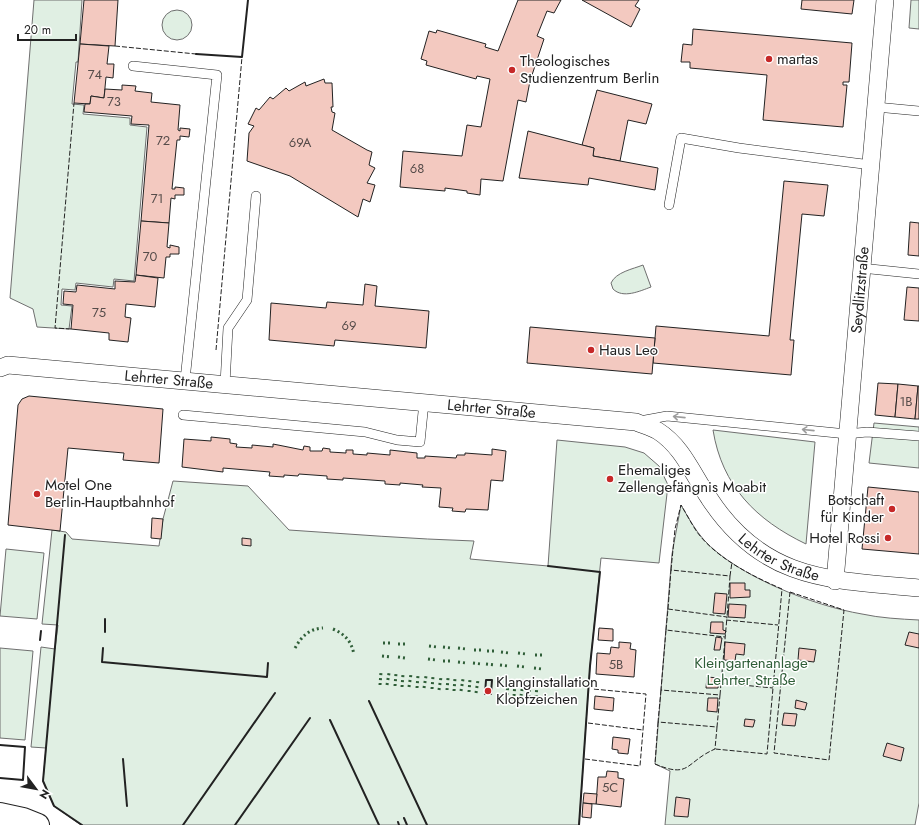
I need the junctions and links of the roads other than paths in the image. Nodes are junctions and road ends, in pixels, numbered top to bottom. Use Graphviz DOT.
graph roads {
  1 [pos="885,0"];
  2 [pos="134,66"];
  3 [pos="876,108"];
  4 [pos="919,111"];
  5 [pos="871,165"];
  6 [pos="256,196"];
  7 [pos="669,205"];
  8 [pos="861,268"];
  9 [pos="919,274"];
  10 [pos="0,368"];
  11 [pos="185,380"];
  12 [pos="225,384"];
  13 [pos="424,402"];
  14 [pos="183,415"];
  15 [pos="636,422"];
  16 [pos="847,434"];
  17 [pos="919,436"];
  18 [pos="835,581"];
  19 [pos="919,588"];
  20 [pos="0,814"];
  21 [pos="38,825"];
  1 -- 3 [label="street, Seydlitzstraße"];
  2 -- 11 [label="lane"];
  3 -- 4 [label="lane"];
  3 -- 5 [label="street, Seydlitzstraße"];
  5 -- 7 [label="lane"];
  5 -- 8 [label="street, Seydlitzstraße"];
  6 -- 12 [label="lane"];
  8 -- 9 [label="lane"];
  8 -- 16 [label="street, Seydlitzstraße"];
  10 -- 11 [label="street, Lehrter Straße"];
  11 -- 12 [label="street, Lehrter Straße"];
  12 -- 13 [label="street, Lehrter Straße"];
  13 -- 14 [label="lane"];
  13 -- 15 [label="street, Lehrter Straße"];
  16 -- 15 [label="lane, one-way"];
  15 -- 18 [label="street, Lehrter Straße"];
  16 -- 17 [label="lane"];
  16 -- 18 [label="street, Seydlitzstraße"];
  18 -- 19 [label="street, Lehrter Straße"];
  20 -- 21 [label="main road"];
}
